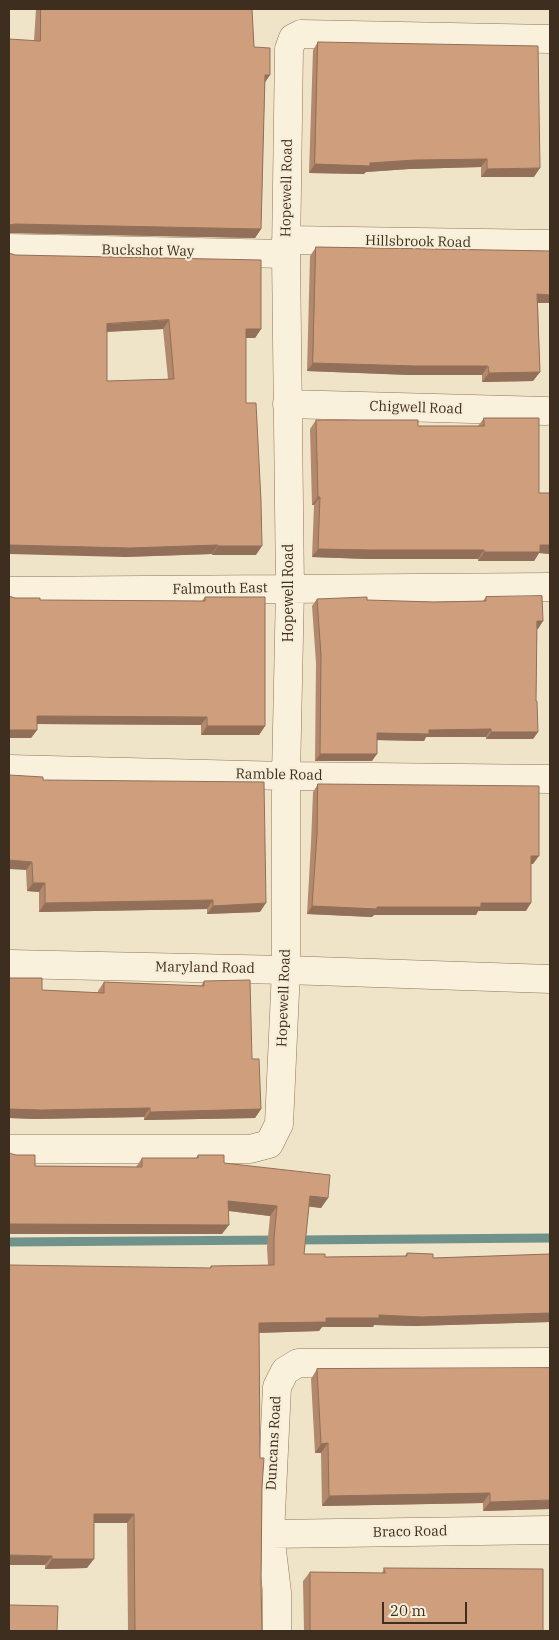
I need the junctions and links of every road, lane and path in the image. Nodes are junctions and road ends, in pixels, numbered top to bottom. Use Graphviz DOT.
graph roads {
  1 [pos="550,39"];
  2 [pos="550,244"];
  3 [pos="286,247"];
  4 [pos="9,248"];
  5 [pos="287,404"];
  6 [pos="546,411"];
  7 [pos="550,587"];
  8 [pos="290,589"];
  9 [pos="9,591"];
  10 [pos="9,770"];
  11 [pos="286,776"];
  12 [pos="550,779"];
  13 [pos="9,964"];
  14 [pos="286,970"];
  15 [pos="550,979"];
  16 [pos="9,1149"];
  17 [pos="548,1362"];
  18 [pos="550,1530"];
  19 [pos="270,1534"];
  20 [pos="277,1631"];
  1 -- 3 [label="street, Hopewell Road"];
  2 -- 3 [label="street, Hillsbrook Road"];
  3 -- 4 [label="street, Buckshot Way"];
  3 -- 5 [label="street, Hopewell Road"];
  5 -- 6 [label="street, Chigwell Road"];
  5 -- 8 [label="street, Hopewell Road"];
  7 -- 8 [label="street, Falmouth East"];
  8 -- 9 [label="street, Falmouth East"];
  8 -- 11 [label="street, Hopewell Road"];
  10 -- 11 [label="street, Ramble Road"];
  11 -- 12 [label="street, Ramble Road"];
  11 -- 14 [label="street, Hopewell Road"];
  13 -- 14 [label="street, Maryland Road"];
  14 -- 15 [label="street, Maryland Road"];
  14 -- 16 [label="street, Hopewell Road"];
  17 -- 19 [label="street, Duncans Road"];
  18 -- 19 [label="street, Braco Road"];
  19 -- 20 [label="street, Duncans Road"];
}
